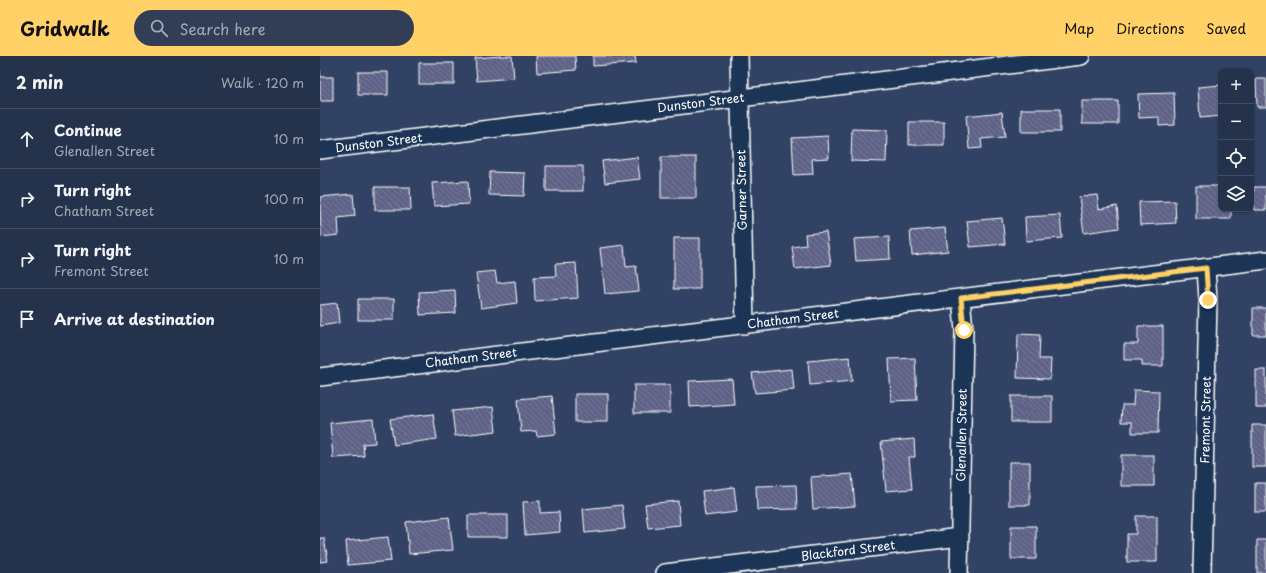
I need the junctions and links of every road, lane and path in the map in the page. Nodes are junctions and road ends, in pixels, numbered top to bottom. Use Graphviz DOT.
graph roads {
  1 [pos="739,56"];
  2 [pos="1081,56"];
  3 [pos="740,98"];
  4 [pos="320,150"];
  5 [pos="1266,260"];
  6 [pos="1206,268"];
  7 [pos="961,298"];
  8 [pos="746,325"];
  9 [pos="320,377"];
  10 [pos="960,537"];
  11 [pos="665,573"];
  12 [pos="959,573"];
  13 [pos="1202,573"];
  1 -- 3 [label="street, Garner Street"];
  2 -- 3 [label="street, Dunston Street"];
  3 -- 4 [label="street, Dunston Street"];
  3 -- 8 [label="street, Garner Street"];
  5 -- 6 [label="street, Chatham Street"];
  6 -- 7 [label="street, Chatham Street"];
  6 -- 13 [label="street, Fremont Street"];
  7 -- 8 [label="street, Chatham Street"];
  7 -- 10 [label="street, Glenallen Street"];
  8 -- 9 [label="street, Chatham Street"];
  10 -- 11 [label="street, Blackford Street"];
  10 -- 12 [label="street, Glenallen Street"];
}
